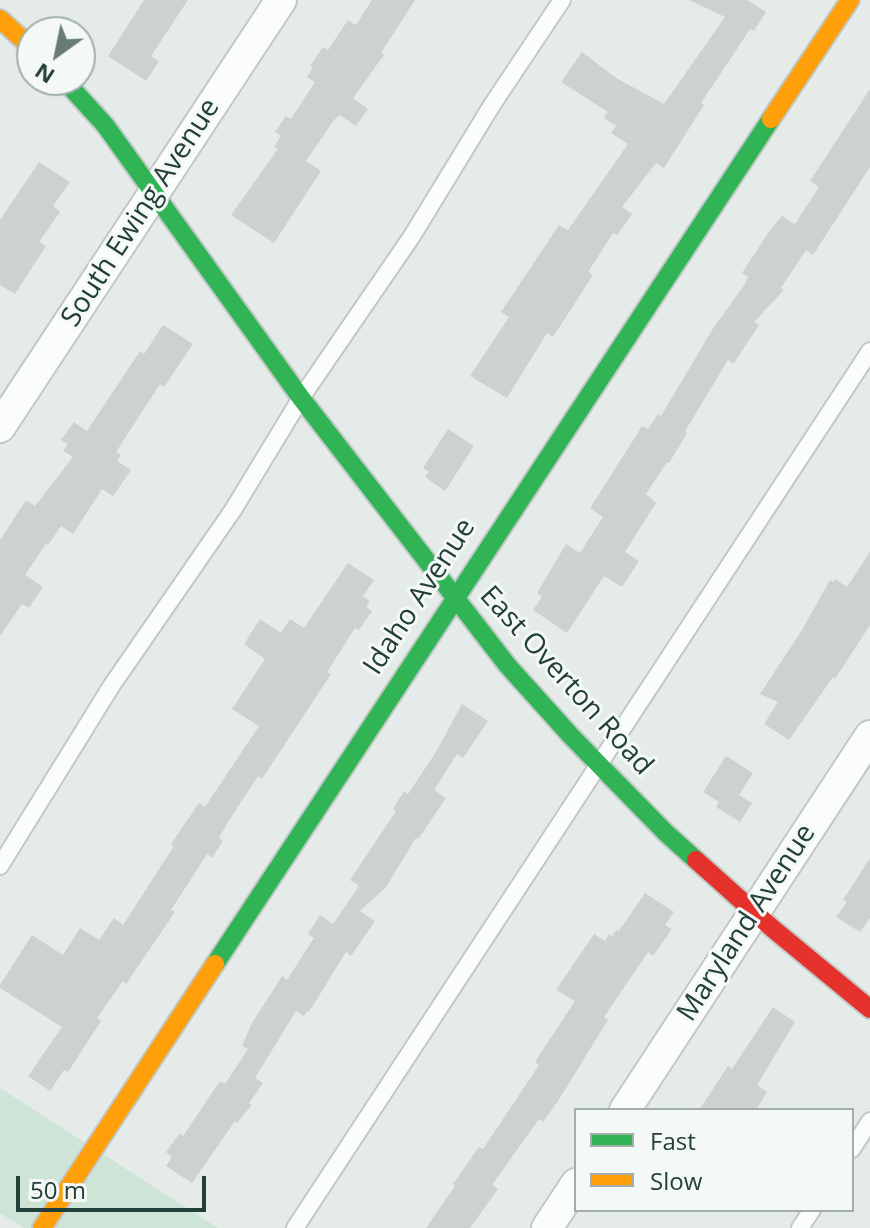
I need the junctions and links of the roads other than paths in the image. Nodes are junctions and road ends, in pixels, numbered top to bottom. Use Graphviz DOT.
graph roads {
  1 [pos="281,0"];
  2 [pos="562,0"];
  3 [pos="850,0"];
  4 [pos="0,19"];
  5 [pos="16,34"];
  6 [pos="79,96"];
  7 [pos="155,192"];
  8 [pos="870,351"];
  9 [pos="301,398"];
  10 [pos="0,427"];
  11 [pos="454,597"];
  12 [pos="870,736"];
  13 [pos="599,764"];
  14 [pos="0,866"];
  15 [pos="754,913"];
  16 [pos="870,1009"];
  17 [pos="626,1108"];
  18 [pos="870,1121"];
  19 [pos="854,1146"];
  20 [pos="574,1187"];
  21 [pos="42,1228"];
  22 [pos="295,1228"];
  23 [pos="547,1228"];
  1 -- 7 [label="street, South Ewing Avenue"];
  2 -- 9 [label="lane"];
  3 -- 11 [label="street, Idaho Avenue"];
  4 -- 5 [label="street"];
  6 -- 7 [label="street, East Overton Road"];
  7 -- 9 [label="street, East Overton Road"];
  7 -- 10 [label="street, South Ewing Avenue"];
  8 -- 13 [label="lane"];
  9 -- 11 [label="street, East Overton Road"];
  9 -- 14 [label="lane"];
  11 -- 13 [label="street, East Overton Road"];
  11 -- 21 [label="street, Idaho Avenue"];
  12 -- 15 [label="street, Maryland Avenue"];
  13 -- 15 [label="street, East Overton Road"];
  13 -- 22 [label="lane"];
  15 -- 16 [label="street, East Overton Road"];
  15 -- 17 [label="street, Maryland Avenue"];
  18 -- 19 [label="lane"];
  20 -- 23 [label="street"];
}
